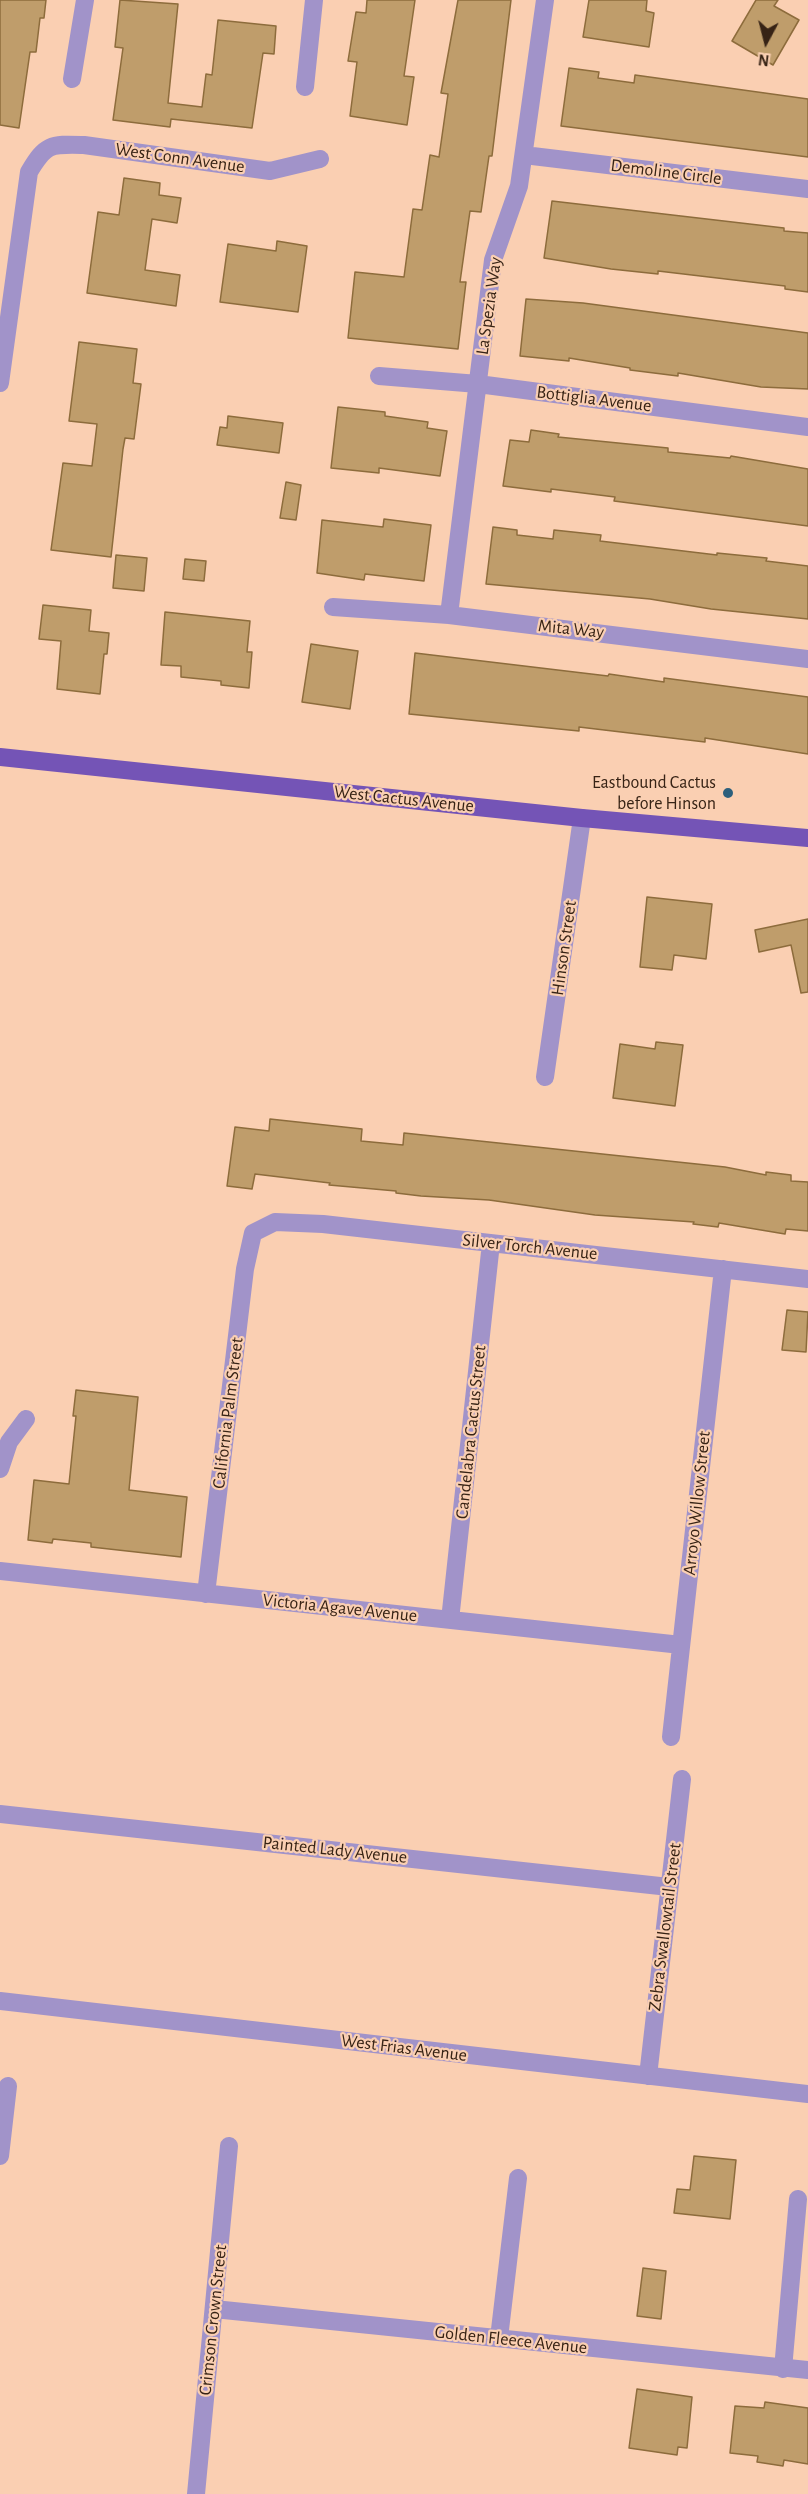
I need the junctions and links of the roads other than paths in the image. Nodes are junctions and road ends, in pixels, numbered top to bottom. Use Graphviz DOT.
graph roads {
  1 [pos="85,0"];
  2 [pos="314,0"];
  3 [pos="545,0"];
  4 [pos="72,79"];
  5 [pos="305,87"];
  6 [pos="524,155"];
  7 [pos="320,159"];
  8 [pos="808,189"];
  9 [pos="379,376"];
  10 [pos="0,383"];
  11 [pos="478,384"];
  12 [pos="808,427"];
  13 [pos="333,607"];
  14 [pos="449,615"];
  15 [pos="808,658"];
  16 [pos="0,757"];
  17 [pos="582,818"];
  18 [pos="808,838"];
  19 [pos="545,1077"];
  20 [pos="254,1233"];
  21 [pos="491,1243"];
  22 [pos="723,1269"];
  23 [pos="808,1279"];
  24 [pos="26,1419"];
  25 [pos="0,1469"];
  26 [pos="0,1571"];
  27 [pos="206,1593"];
  28 [pos="450,1620"];
  29 [pos="681,1645"];
  30 [pos="671,1737"];
  31 [pos="682,1779"];
  32 [pos="0,1814"];
  33 [pos="669,1887"];
  34 [pos="0,2001"];
  35 [pos="648,2076"];
  36 [pos="8,2086"];
  37 [pos="808,2094"];
  38 [pos="230,2146"];
  39 [pos="0,2156"];
  40 [pos="518,2178"];
  41 [pos="798,2199"];
  42 [pos="214,2310"];
  43 [pos="499,2338"];
  44 [pos="783,2369"];
  45 [pos="808,2370"];
  46 [pos="196,2494"];
  1 -- 4 [label="street"];
  2 -- 5 [label="street"];
  3 -- 6 [label="street, La Spezia Way"];
  6 -- 8 [label="street, Demoline Circle"];
  6 -- 11 [label="street, La Spezia Way"];
  7 -- 10 [label="street, West Conn Avenue"];
  9 -- 11 [label="street, Bottiglia Avenue"];
  11 -- 12 [label="street, Bottiglia Avenue"];
  11 -- 14 [label="street, La Spezia Way"];
  13 -- 14 [label="street, Mita Way"];
  14 -- 15 [label="street, Mita Way"];
  16 -- 17 [label="main road, West Cactus Avenue"];
  17 -- 18 [label="main road, West Cactus Avenue"];
  17 -- 19 [label="street, Hinson Street"];
  20 -- 21 [label="street, Silver Torch Avenue"];
  20 -- 27 [label="street, California Palm Street"];
  21 -- 22 [label="street, Silver Torch Avenue"];
  21 -- 28 [label="street, Candelabra Cactus Street"];
  22 -- 23 [label="street, Silver Torch Avenue"];
  22 -- 29 [label="street, Arroyo Willow Street"];
  24 -- 25 [label="street"];
  26 -- 27 [label="street, Victoria Agave Avenue"];
  27 -- 28 [label="street, Victoria Agave Avenue"];
  28 -- 29 [label="street, Victoria Agave Avenue"];
  29 -- 30 [label="street, Arroyo Willow Street"];
  31 -- 33 [label="street, Zebra Swallowtail Street"];
  32 -- 33 [label="street, Painted Lady Avenue"];
  33 -- 35 [label="street, Zebra Swallowtail Street"];
  34 -- 35 [label="street, West Frias Avenue"];
  35 -- 37 [label="street, West Frias Avenue"];
  36 -- 39 [label="street"];
  38 -- 42 [label="street, Crimson Crown Street"];
  40 -- 43 [label="street"];
  41 -- 44 [label="street"];
  42 -- 43 [label="street, Golden Fleece Avenue"];
  42 -- 46 [label="street, Crimson Crown Street"];
  43 -- 44 [label="street, Golden Fleece Avenue"];
  44 -- 45 [label="street, Golden Fleece Avenue"];
}
